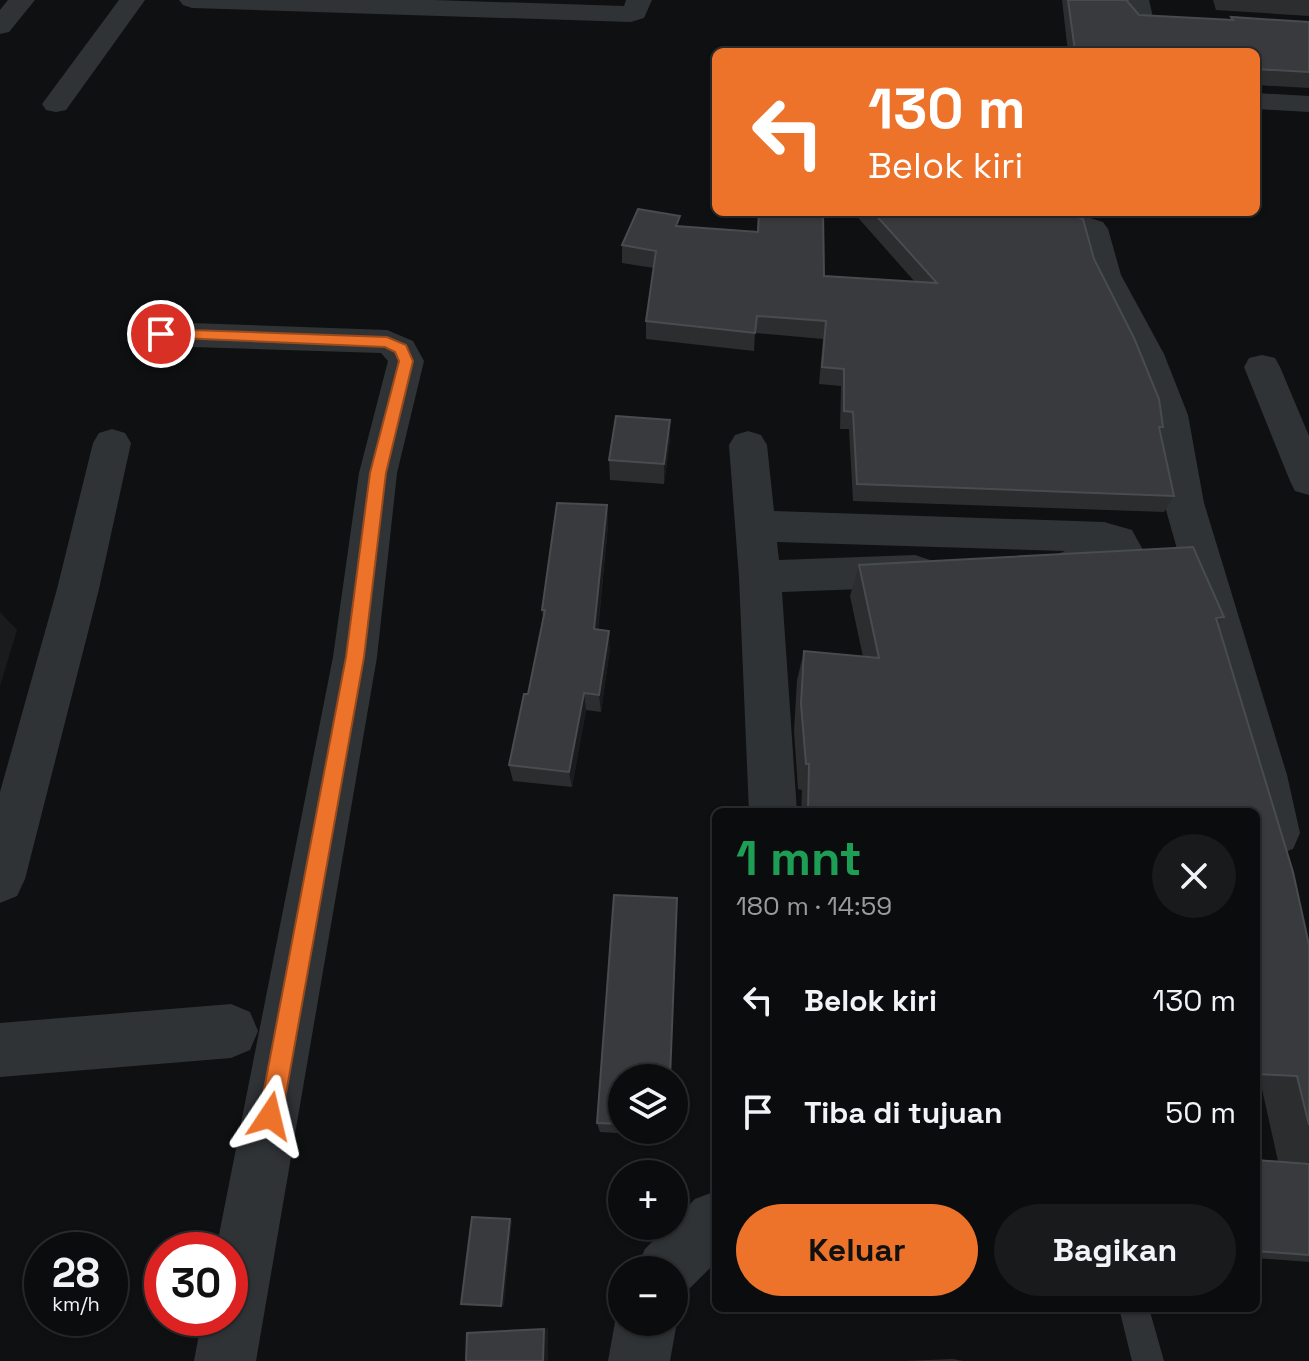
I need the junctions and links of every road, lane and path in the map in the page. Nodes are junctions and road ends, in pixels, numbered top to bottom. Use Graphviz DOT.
graph roads {
  1 [pos="22,0"];
  2 [pos="132,0"];
  3 [pos="192,0"];
  4 [pos="238,1"];
  5 [pos="335,3"];
  6 [pos="441,5"];
  7 [pos="536,6"];
  8 [pos="637,6"];
  9 [pos="1137,8"];
  10 [pos="1169,18"];
  11 [pos="0,26"];
  12 [pos="1147,48"];
  13 [pos="1260,101"];
  14 [pos="56,104"];
  15 [pos="1309,104"];
  16 [pos="1071,216"];
  17 [pos="161,334"];
  18 [pos="1262,367"];
  19 [pos="112,443"];
  20 [pos="748,445"];
  21 [pos="1298,481"];
  22 [pos="755,526"];
  23 [pos="760,577"];
  24 [pos="773,808"];
  25 [pos="1283,866"];
  26 [pos="0,879"];
  27 [pos="231,1031"];
  28 [pos="0,1050"];
  29 [pos="712,1224"];
  30 [pos="680,1256"];
  31 [pos="1135,1312"];
  32 [pos="643,1336"];
  33 [pos="225,1361"];
  34 [pos="639,1361"];
  35 [pos="1148,1361"];
  1 -- 11 [label="street"];
  2 -- 14 [label="street"];
  3 -- 4 [label="street"];
  4 -- 5 [label="street"];
  5 -- 6 [label="street"];
  6 -- 7 [label="street"];
  7 -- 8 [label="street"];
  9 -- 10 [label="street"];
  9 -- 12 [label="street"];
  13 -- 15 [label="street"];
  16 -- 25 [label="street"];
  17 -- 33 [label="street"];
  18 -- 21 [label="street"];
  19 -- 26 [label="street"];
  20 -- 22 [label="street"];
  22 -- 23 [label="street"];
  22 -- 23 [label="street"];
  23 -- 24 [label="street"];
  27 -- 28 [label="street"];
  29 -- 30 [label="street"];
  31 -- 35 [label="lane"];
  32 -- 34 [label="street"];
}
